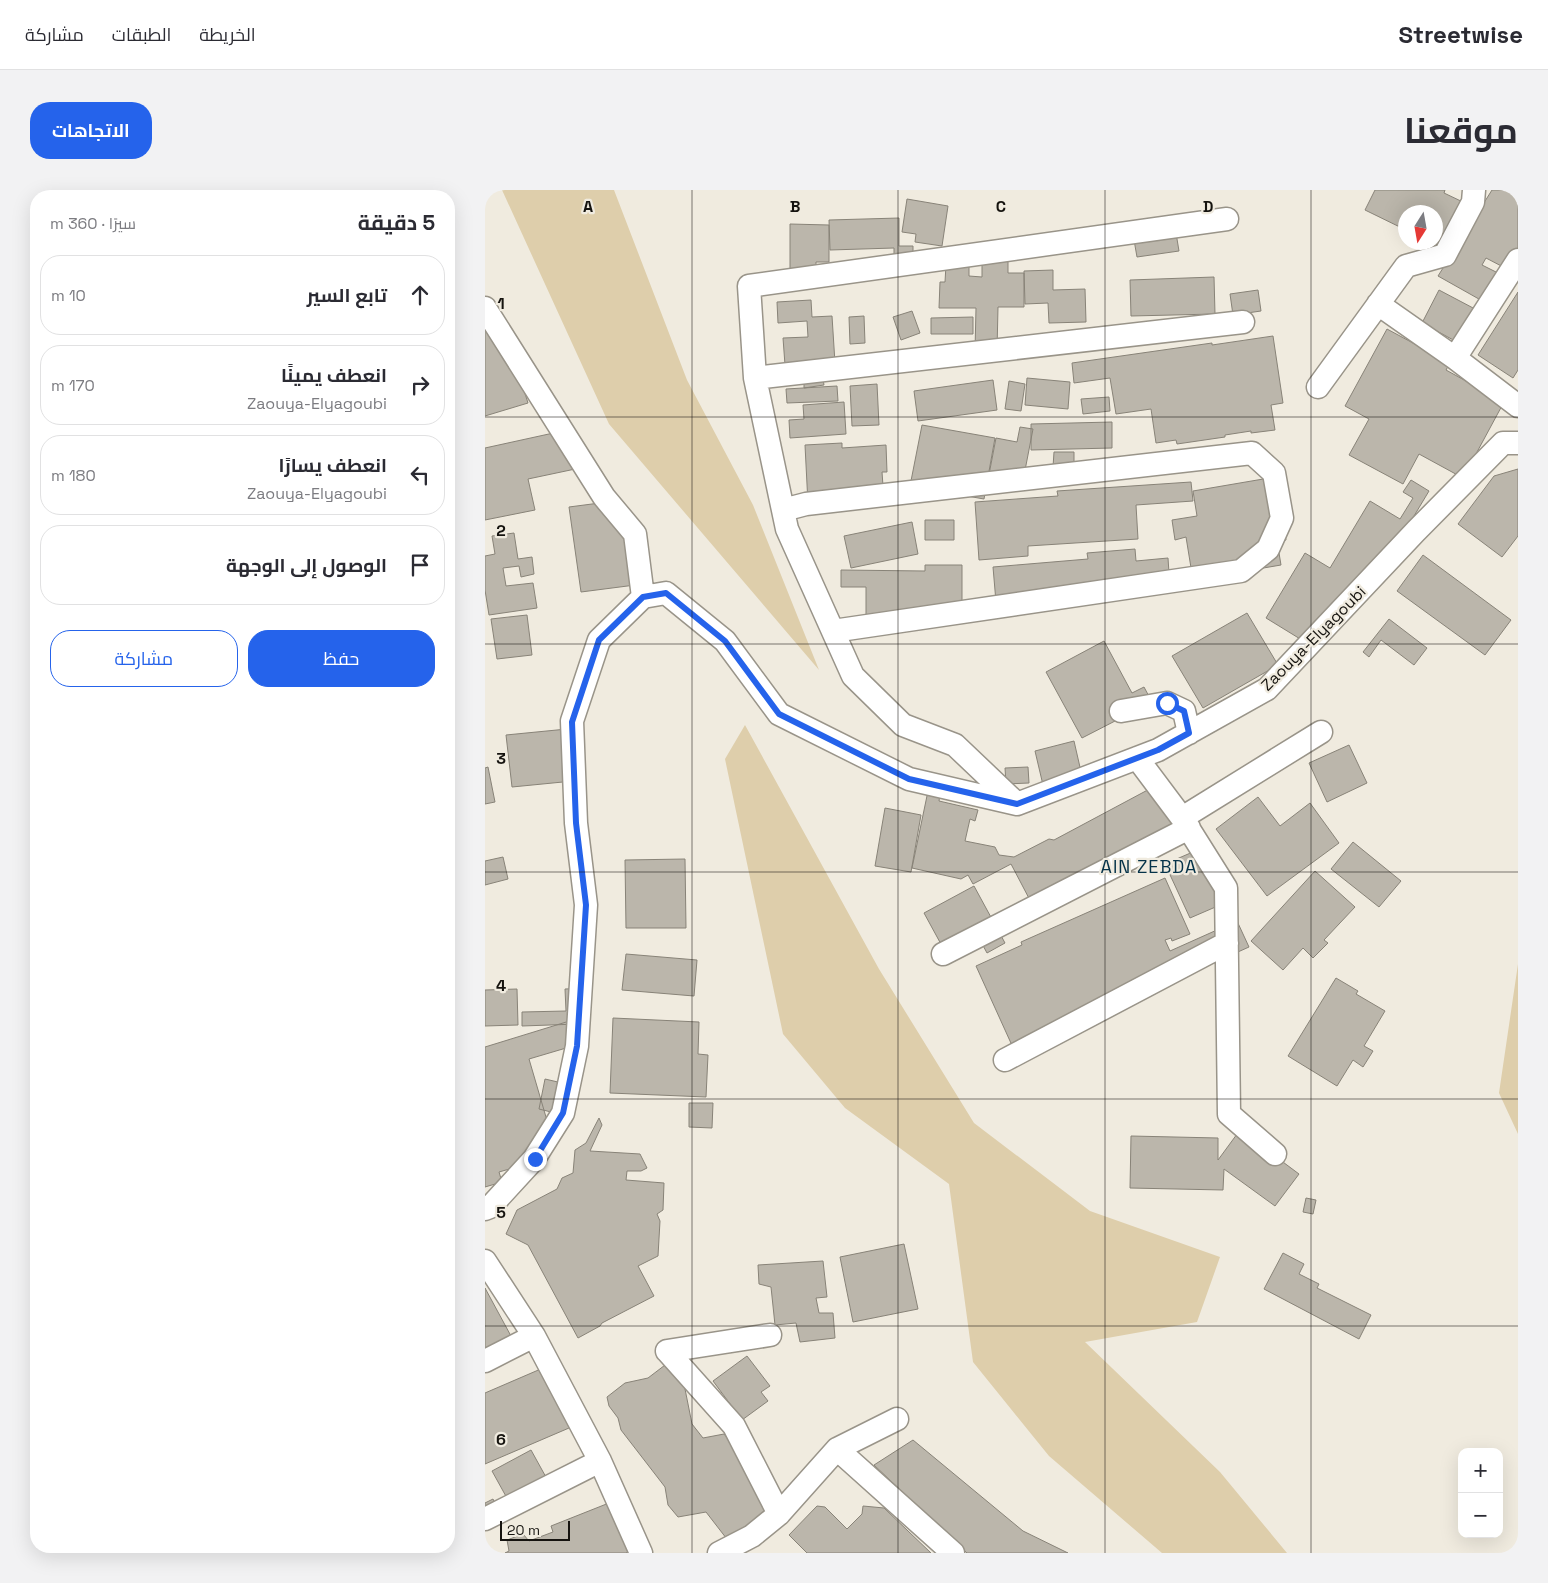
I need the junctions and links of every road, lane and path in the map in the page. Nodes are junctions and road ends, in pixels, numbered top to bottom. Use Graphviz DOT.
graph roads {
  1 [pos="1474,190"];
  2 [pos="1227,219"];
  3 [pos="1518,260"];
  4 [pos="1378,304"];
  5 [pos="485,308"];
  6 [pos="1243,322"];
  7 [pos="1455,358"];
  8 [pos="755,378"];
  9 [pos="1318,387"];
  10 [pos="1518,406"];
  11 [pos="1518,443"];
  12 [pos="783,510"];
  13 [pos="643,597"];
  14 [pos="833,631"];
  15 [pos="1121,711"];
  16 [pos="1321,732"];
  17 [pos="1189,733"];
  18 [pos="1137,758"];
  19 [pos="1017,804"];
  20 [pos="1185,823"];
  21 [pos="1227,943"];
  22 [pos="943,954"];
  23 [pos="1005,1060"];
  24 [pos="1275,1154"];
  25 [pos="485,1209"];
  26 [pos="485,1261"];
  27 [pos="769,1335"];
  28 [pos="534,1336"];
  29 [pos="485,1361"];
  30 [pos="897,1418"];
  31 [pos="837,1449"];
  32 [pos="600,1461"];
  33 [pos="779,1514"];
  34 [pos="485,1519"];
  35 [pos="641,1553"];
  36 [pos="719,1553"];
  37 [pos="953,1553"];
  1 -- 4 [label="street"];
  2 -- 8 [label="street"];
  3 -- 7 [label="street"];
  4 -- 7 [label="street"];
  4 -- 9 [label="street"];
  5 -- 13 [label="street"];
  6 -- 8 [label="street"];
  7 -- 10 [label="street"];
  8 -- 12 [label="street"];
  11 -- 17 [label="street, Zaouya-Elyagoubi"];
  12 -- 14 [label="street"];
  12 -- 14 [label="street"];
  13 -- 19 [label="street"];
  13 -- 25 [label="street"];
  14 -- 19 [label="street"];
  15 -- 17 [label="street"];
  16 -- 20 [label="street"];
  17 -- 18 [label="street, Zaouya-Elyagoubi"];
  18 -- 19 [label="street, Zaouya-Elyagoubi"];
  18 -- 20 [label="street"];
  20 -- 21 [label="street"];
  20 -- 22 [label="street"];
  21 -- 23 [label="street"];
  21 -- 24 [label="street"];
  26 -- 28 [label="street"];
  27 -- 33 [label="street"];
  28 -- 29 [label="street"];
  28 -- 32 [label="street"];
  30 -- 31 [label="street"];
  31 -- 33 [label="street"];
  31 -- 37 [label="street"];
  32 -- 34 [label="street"];
  32 -- 35 [label="street"];
  33 -- 36 [label="street"];
}
